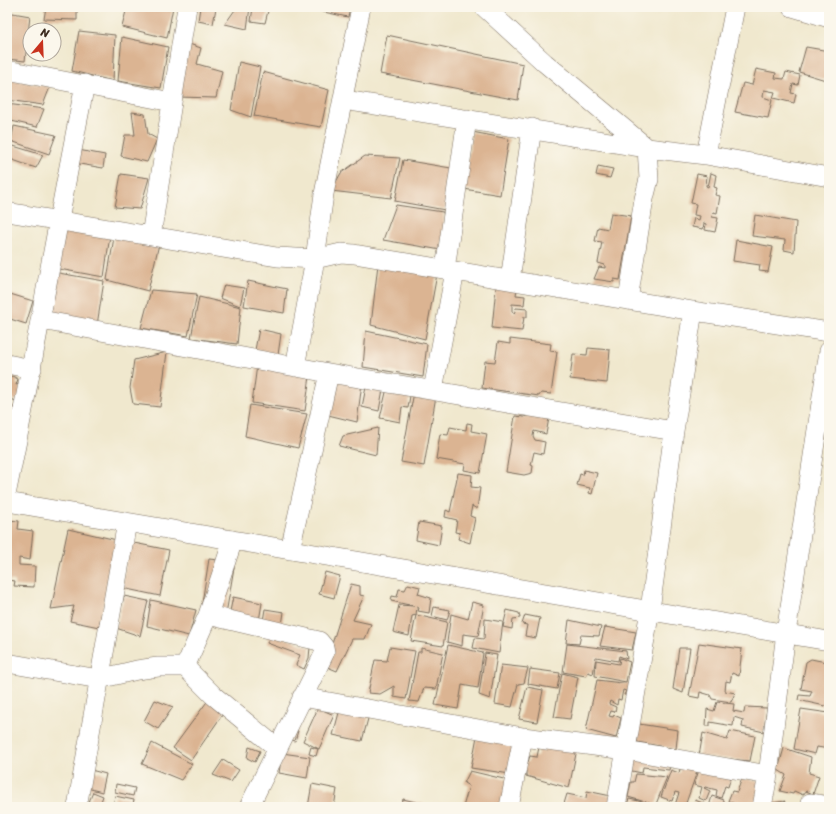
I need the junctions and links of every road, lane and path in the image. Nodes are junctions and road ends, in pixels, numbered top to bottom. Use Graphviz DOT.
graph roads {
  1 [pos="186,7"];
  2 [pos="361,7"];
  3 [pos="484,7"];
  4 [pos="735,7"];
  5 [pos="792,7"];
  6 [pos="829,18"];
  7 [pos="7,70"];
  8 [pos="85,84"];
  9 [pos="344,100"];
  10 [pos="172,102"];
  11 [pos="467,119"];
  12 [pos="532,128"];
  13 [pos="647,148"];
  14 [pos="706,155"];
  15 [pos="829,177"];
  16 [pos="7,212"];
  17 [pos="58,220"];
  18 [pos="152,236"];
  19 [pos="315,259"];
  20 [pos="450,270"];
  21 [pos="510,280"];
  22 [pos="628,300"];
  23 [pos="693,311"];
  24 [pos="41,320"];
  25 [pos="829,332"];
  26 [pos="829,351"];
  27 [pos="7,364"];
  28 [pos="295,367"];
  29 [pos="32,369"];
  30 [pos="329,373"];
  31 [pos="432,390"];
  32 [pos="674,431"];
  33 [pos="821,459"];
  34 [pos="7,490"];
  35 [pos="7,502"];
  36 [pos="127,522"];
  37 [pos="234,540"];
  38 [pos="290,550"];
  39 [pos="650,610"];
  40 [pos="208,614"];
  41 [pos="786,633"];
  42 [pos="829,641"];
  43 [pos="7,663"];
  44 [pos="185,667"];
  45 [pos="99,679"];
  46 [pos="302,696"];
  47 [pos="523,737"];
  48 [pos="276,748"];
  49 [pos="626,750"];
  50 [pos="768,775"];
  51 [pos="810,802"];
  52 [pos="829,806"];
  53 [pos="77,807"];
  54 [pos="249,807"];
  55 [pos="509,807"];
  56 [pos="616,807"];
  57 [pos="762,807"];
  1 -- 10 [label="street"];
  2 -- 9 [label="street"];
  3 -- 13 [label="street"];
  4 -- 14 [label="street"];
  5 -- 6 [label="street"];
  7 -- 8 [label="street"];
  8 -- 10 [label="street"];
  8 -- 17 [label="street"];
  9 -- 11 [label="street"];
  9 -- 19 [label="street"];
  10 -- 18 [label="street"];
  11 -- 12 [label="street"];
  11 -- 20 [label="street"];
  12 -- 13 [label="street"];
  12 -- 21 [label="street"];
  13 -- 14 [label="street"];
  13 -- 22 [label="street"];
  14 -- 15 [label="street"];
  16 -- 17 [label="street"];
  17 -- 18 [label="street"];
  17 -- 24 [label="street"];
  18 -- 19 [label="street"];
  19 -- 20 [label="street"];
  19 -- 28 [label="street"];
  20 -- 21 [label="street"];
  20 -- 31 [label="street"];
  21 -- 22 [label="street"];
  22 -- 23 [label="street"];
  23 -- 25 [label="street"];
  23 -- 32 [label="street"];
  24 -- 28 [label="street"];
  24 -- 29 [label="street"];
  26 -- 33 [label="street"];
  27 -- 29 [label="street"];
  28 -- 30 [label="street"];
  29 -- 34 [label="street"];
  30 -- 31 [label="street"];
  30 -- 38 [label="street"];
  31 -- 32 [label="street"];
  32 -- 39 [label="street"];
  33 -- 41 [label="street"];
  35 -- 36 [label="street"];
  36 -- 37 [label="street"];
  36 -- 45 [label="street"];
  37 -- 38 [label="street"];
  37 -- 40 [label="street"];
  38 -- 39 [label="street"];
  39 -- 41 [label="street"];
  39 -- 49 [label="street"];
  40 -- 44 [label="street"];
  40 -- 46 [label="street"];
  41 -- 42 [label="street"];
  41 -- 50 [label="street"];
  43 -- 45 [label="street"];
  44 -- 45 [label="street"];
  44 -- 48 [label="street"];
  45 -- 53 [label="street"];
  46 -- 47 [label="street"];
  46 -- 48 [label="street"];
  47 -- 49 [label="street"];
  47 -- 55 [label="street"];
  48 -- 54 [label="street"];
  49 -- 50 [label="street"];
  49 -- 56 [label="street"];
  50 -- 57 [label="street"];
  51 -- 52 [label="street"];
}
